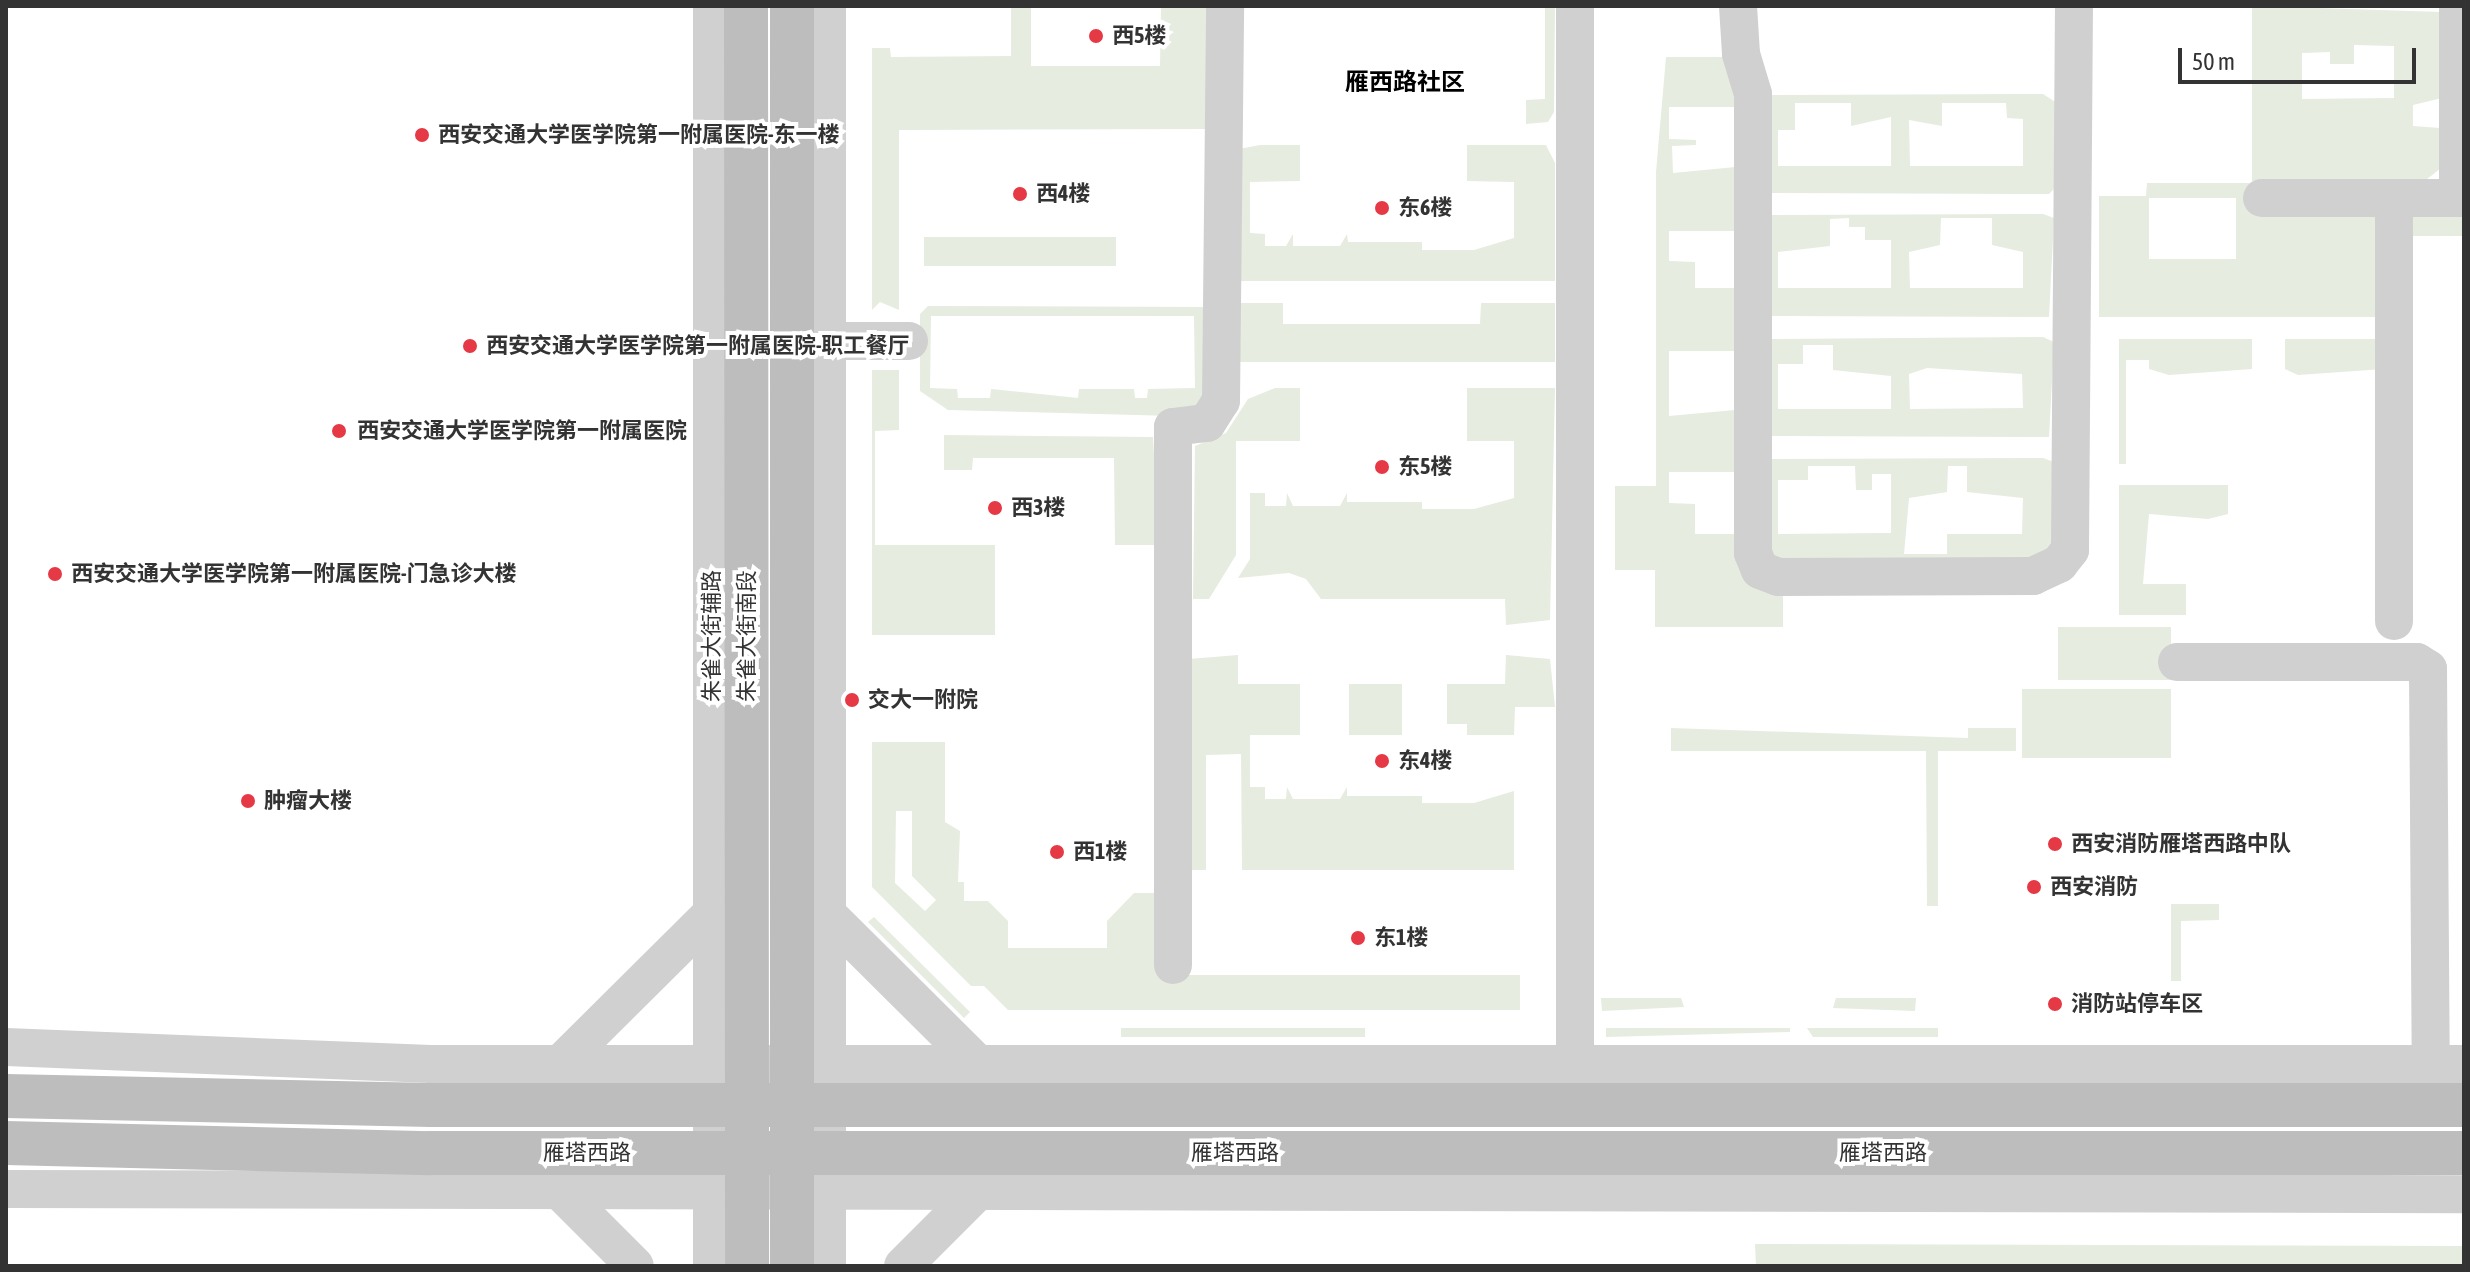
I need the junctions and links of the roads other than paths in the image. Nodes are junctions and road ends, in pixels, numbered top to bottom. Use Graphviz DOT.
graph roads {
  1 [pos="712,6"];
  2 [pos="746,6"];
  3 [pos="792,6"];
  4 [pos="827,6"];
  5 [pos="1225,6"];
  6 [pos="1575,6"];
  7 [pos="1738,6"];
  8 [pos="2074,6"];
  9 [pos="2458,6"];
  10 [pos="2262,198"];
  11 [pos="2394,198"];
  12 [pos="2461,198"];
  13 [pos="827,341"];
  14 [pos="909,341"];
  15 [pos="2394,621"];
  16 [pos="2177,662"];
  17 [pos="747,878"];
  18 [pos="792,878"];
  19 [pos="712,913"];
  20 [pos="827,913"];
  21 [pos="1173,965"];
  22 [pos="6,1047"];
  23 [pos="560,1064"];
  24 [pos="978,1064"];
  25 [pos="2447,1064"];
  26 [pos="729,1084"];
  27 [pos="809,1084"];
  28 [pos="1575,1084"];
  29 [pos="6,1096"];
  30 [pos="519,1105"];
  31 [pos="1019,1105"];
  32 [pos="2464,1105"];
  33 [pos="6,1143"];
  34 [pos="522,1153"];
  35 [pos="1016,1153"];
  36 [pos="2464,1153"];
  37 [pos="729,1174"];
  38 [pos="809,1174"];
  39 [pos="6,1189"];
  40 [pos="563,1194"];
  41 [pos="975,1194"];
  42 [pos="2464,1194"];
  43 [pos="635,1266"];
  44 [pos="712,1266"];
  45 [pos="747,1266"];
  46 [pos="792,1266"];
  47 [pos="827,1266"];
  48 [pos="903,1266"];
  1 -- 19 [label="street, 朱雀大街辅路"];
  2 -- 17 [label="main road, 朱雀大街南段"];
  3 -- 18 [label="main road, 朱雀大街南段"];
  4 -- 13 [label="street"];
  5 -- 21 [label="street"];
  6 -- 28 [label="street"];
  7 -- 8 [label="street"];
  9 -- 12 [label="street"];
  10 -- 11 [label="street"];
  11 -- 12 [label="street"];
  11 -- 15 [label="street"];
  13 -- 14 [label="street"];
  13 -- 20 [label="street"];
  16 -- 25 [label="street"];
  17 -- 19 [label="street"];
  17 -- 26 [label="main road, 朱雀大街南段"];
  18 -- 20 [label="street"];
  18 -- 27 [label="main road, 朱雀大街南段"];
  19 -- 23 [label="street"];
  19 -- 26 [label="street, 朱雀大街辅路"];
  20 -- 24 [label="street"];
  20 -- 27 [label="street"];
  22 -- 23 [label="street"];
  23 -- 26 [label="street"];
  23 -- 30 [label="street"];
  24 -- 27 [label="street"];
  24 -- 28 [label="street"];
  24 -- 31 [label="street"];
  25 -- 28 [label="street"];
  26 -- 27 [label="main road"];
  26 -- 30 [label="main road"];
  26 -- 37 [label="main road, 朱雀大街南段"];
  27 -- 31 [label="main road"];
  27 -- 38 [label="main road, 朱雀大街南段"];
  28 -- 31 [label="main road"];
  28 -- 32 [label="main road"];
  29 -- 30 [label="main road"];
  33 -- 34 [label="main road, 雁塔西路"];
  34 -- 37 [label="main road, 雁塔西路"];
  34 -- 40 [label="street"];
  35 -- 36 [label="main road, 雁塔西路"];
  35 -- 38 [label="main road, 雁塔西路"];
  35 -- 41 [label="street"];
  37 -- 38 [label="main road, 雁塔西路"];
  37 -- 40 [label="street"];
  37 -- 44 [label="street"];
  37 -- 45 [label="main road, 朱雀大街南段"];
  38 -- 41 [label="street"];
  38 -- 46 [label="main road, 朱雀大街南段"];
  38 -- 47 [label="street"];
  39 -- 40 [label="street"];
  40 -- 43 [label="street"];
  41 -- 42 [label="street"];
  41 -- 48 [label="street"];
}
